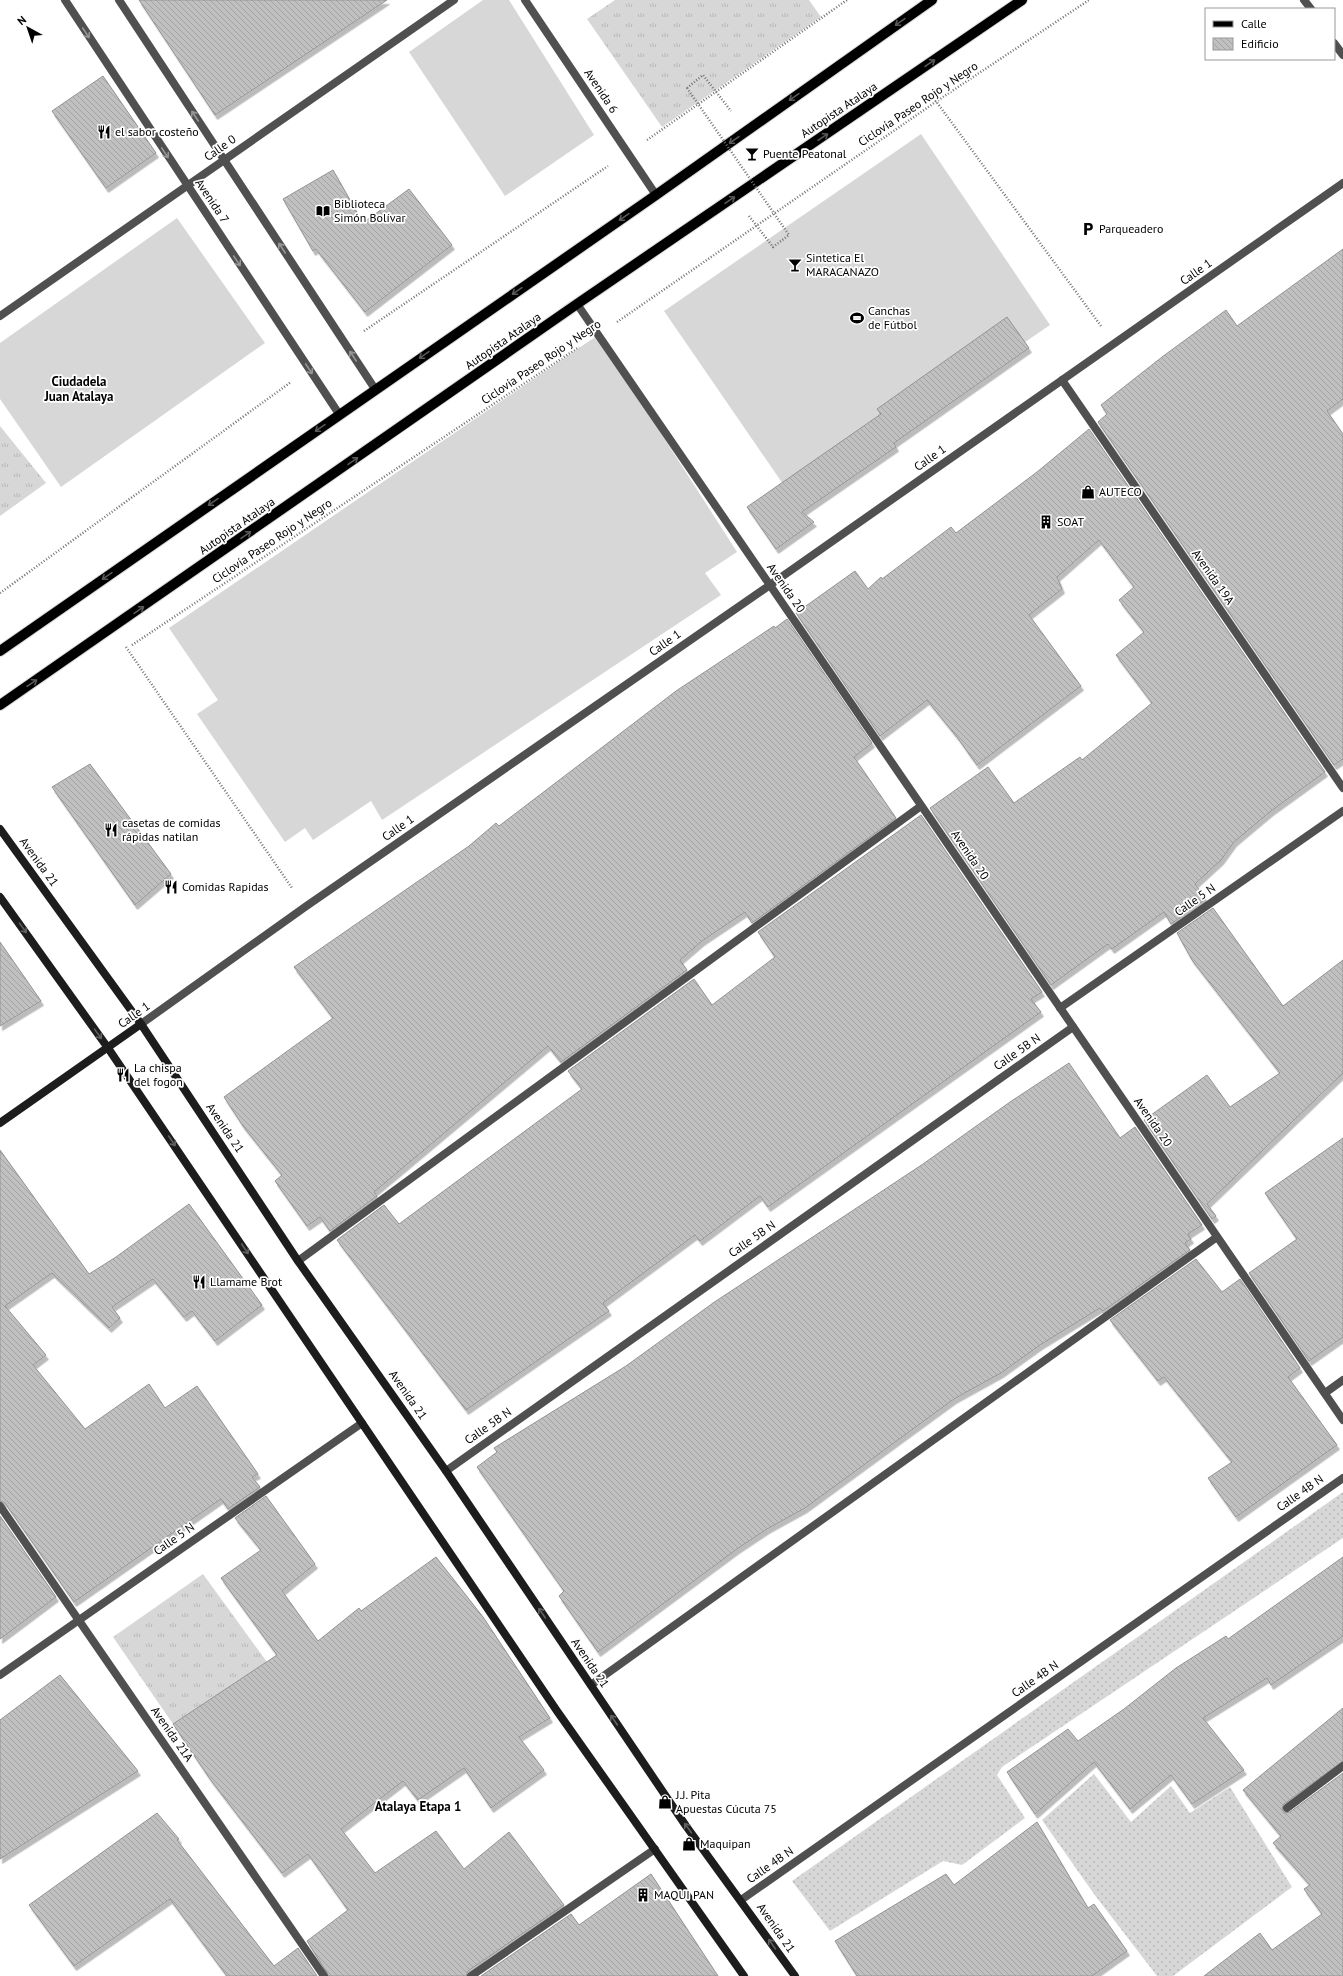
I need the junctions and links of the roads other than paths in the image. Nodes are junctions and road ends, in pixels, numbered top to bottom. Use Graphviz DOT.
graph roads {
  1 [pos="64,0"];
  2 [pos="119,0"];
  3 [pos="454,0"];
  4 [pos="525,0"];
  5 [pos="932,0"];
  6 [pos="1022,0"];
  7 [pos="1304,0"];
  8 [pos="1310,8"];
  9 [pos="1335,44"];
  10 [pos="1343,56"];
  11 [pos="224,160"];
  12 [pos="1343,184"];
  13 [pos="187,186"];
  14 [pos="656,195"];
  15 [pos="577,304"];
  16 [pos="0,316"];
  17 [pos="1062,380"];
  18 [pos="375,389"];
  19 [pos="339,414"];
  20 [pos="770,585"];
  21 [pos="0,651"];
  22 [pos="0,705"];
  23 [pos="1343,788"];
  24 [pos="921,806"];
  25 [pos="1343,811"];
  26 [pos="0,829"];
  27 [pos="0,897"];
  28 [pos="1060,1008"];
  29 [pos="141,1024"];
  30 [pos="1073,1027"];
  31 [pos="108,1048"];
  32 [pos="0,1123"];
  33 [pos="1218,1237"];
  34 [pos="298,1260"];
  35 [pos="1343,1380"];
  36 [pos="1325,1393"];
  37 [pos="1343,1420"];
  38 [pos="362,1423"];
  39 [pos="446,1470"];
  40 [pos="1343,1478"];
  41 [pos="0,1506"];
  42 [pos="78,1620"];
  43 [pos="0,1675"];
  44 [pos="590,1685"];
  45 [pos="1343,1766"];
  46 [pos="1287,1808"];
  47 [pos="655,1849"];
  48 [pos="741,1900"];
  49 [pos="324,1976"];
  50 [pos="471,1976"];
  51 [pos="744,1976"];
  52 [pos="795,1976"];
  1 -- 13 [label="street, Avenida 7, one-way"];
  11 -- 2 [label="street, one-way"];
  3 -- 11 [label="street, Calle 0"];
  4 -- 14 [label="street, Avenida 6"];
  5 -- 14 [label="main road, one-way"];
  15 -- 6 [label="main road, Autopista Atalaya, one-way"];
  7 -- 8 [label="street"];
  9 -- 10 [label="street"];
  11 -- 13 [label="street, Calle 0"];
  18 -- 11 [label="street, one-way"];
  12 -- 17 [label="street, Calle 1"];
  13 -- 16 [label="street, Calle 0"];
  13 -- 19 [label="street, Avenida 7, one-way"];
  14 -- 18 [label="main road, one-way"];
  15 -- 20 [label="street, Avenida 20"];
  22 -- 15 [label="main road, Autopista Atalaya, one-way"];
  17 -- 20 [label="street, Calle 1"];
  17 -- 23 [label="street, Avenida 19A"];
  18 -- 19 [label="main road"];
  19 -- 21 [label="main road, one-way"];
  20 -- 24 [label="street, Avenida 20"];
  20 -- 29 [label="street, Calle 1"];
  24 -- 28 [label="street, Avenida 20"];
  24 -- 34 [label="street"];
  25 -- 28 [label="street, Calle 5 N"];
  26 -- 29 [label="main road, Avenida 21"];
  27 -- 31 [label="main road, one-way"];
  28 -- 30 [label="street, Avenida 20"];
  29 -- 31 [label="main road, Calle 1"];
  29 -- 34 [label="main road, Avenida 21"];
  30 -- 33 [label="street, Avenida 20"];
  30 -- 39 [label="street, Calle 5B N"];
  31 -- 32 [label="main road, Calle 1"];
  31 -- 38 [label="main road, one-way"];
  33 -- 36 [label="street, Avenida 20"];
  33 -- 44 [label="street"];
  34 -- 39 [label="main road, Avenida 21"];
  35 -- 36 [label="street"];
  36 -- 37 [label="street, Avenida 20"];
  38 -- 42 [label="street, Calle 5 N"];
  38 -- 47 [label="main road"];
  44 -- 39 [label="main road, Avenida 21, one-way"];
  40 -- 48 [label="street, Calle 4B N"];
  41 -- 42 [label="street, Avenida 21A"];
  42 -- 43 [label="street, Calle 5 N"];
  42 -- 49 [label="street, Avenida 21A"];
  48 -- 44 [label="main road, Avenida 21, one-way"];
  45 -- 46 [label="street"];
  47 -- 50 [label="street"];
  47 -- 51 [label="main road"];
  52 -- 48 [label="main road, Avenida 21, one-way"];
}
